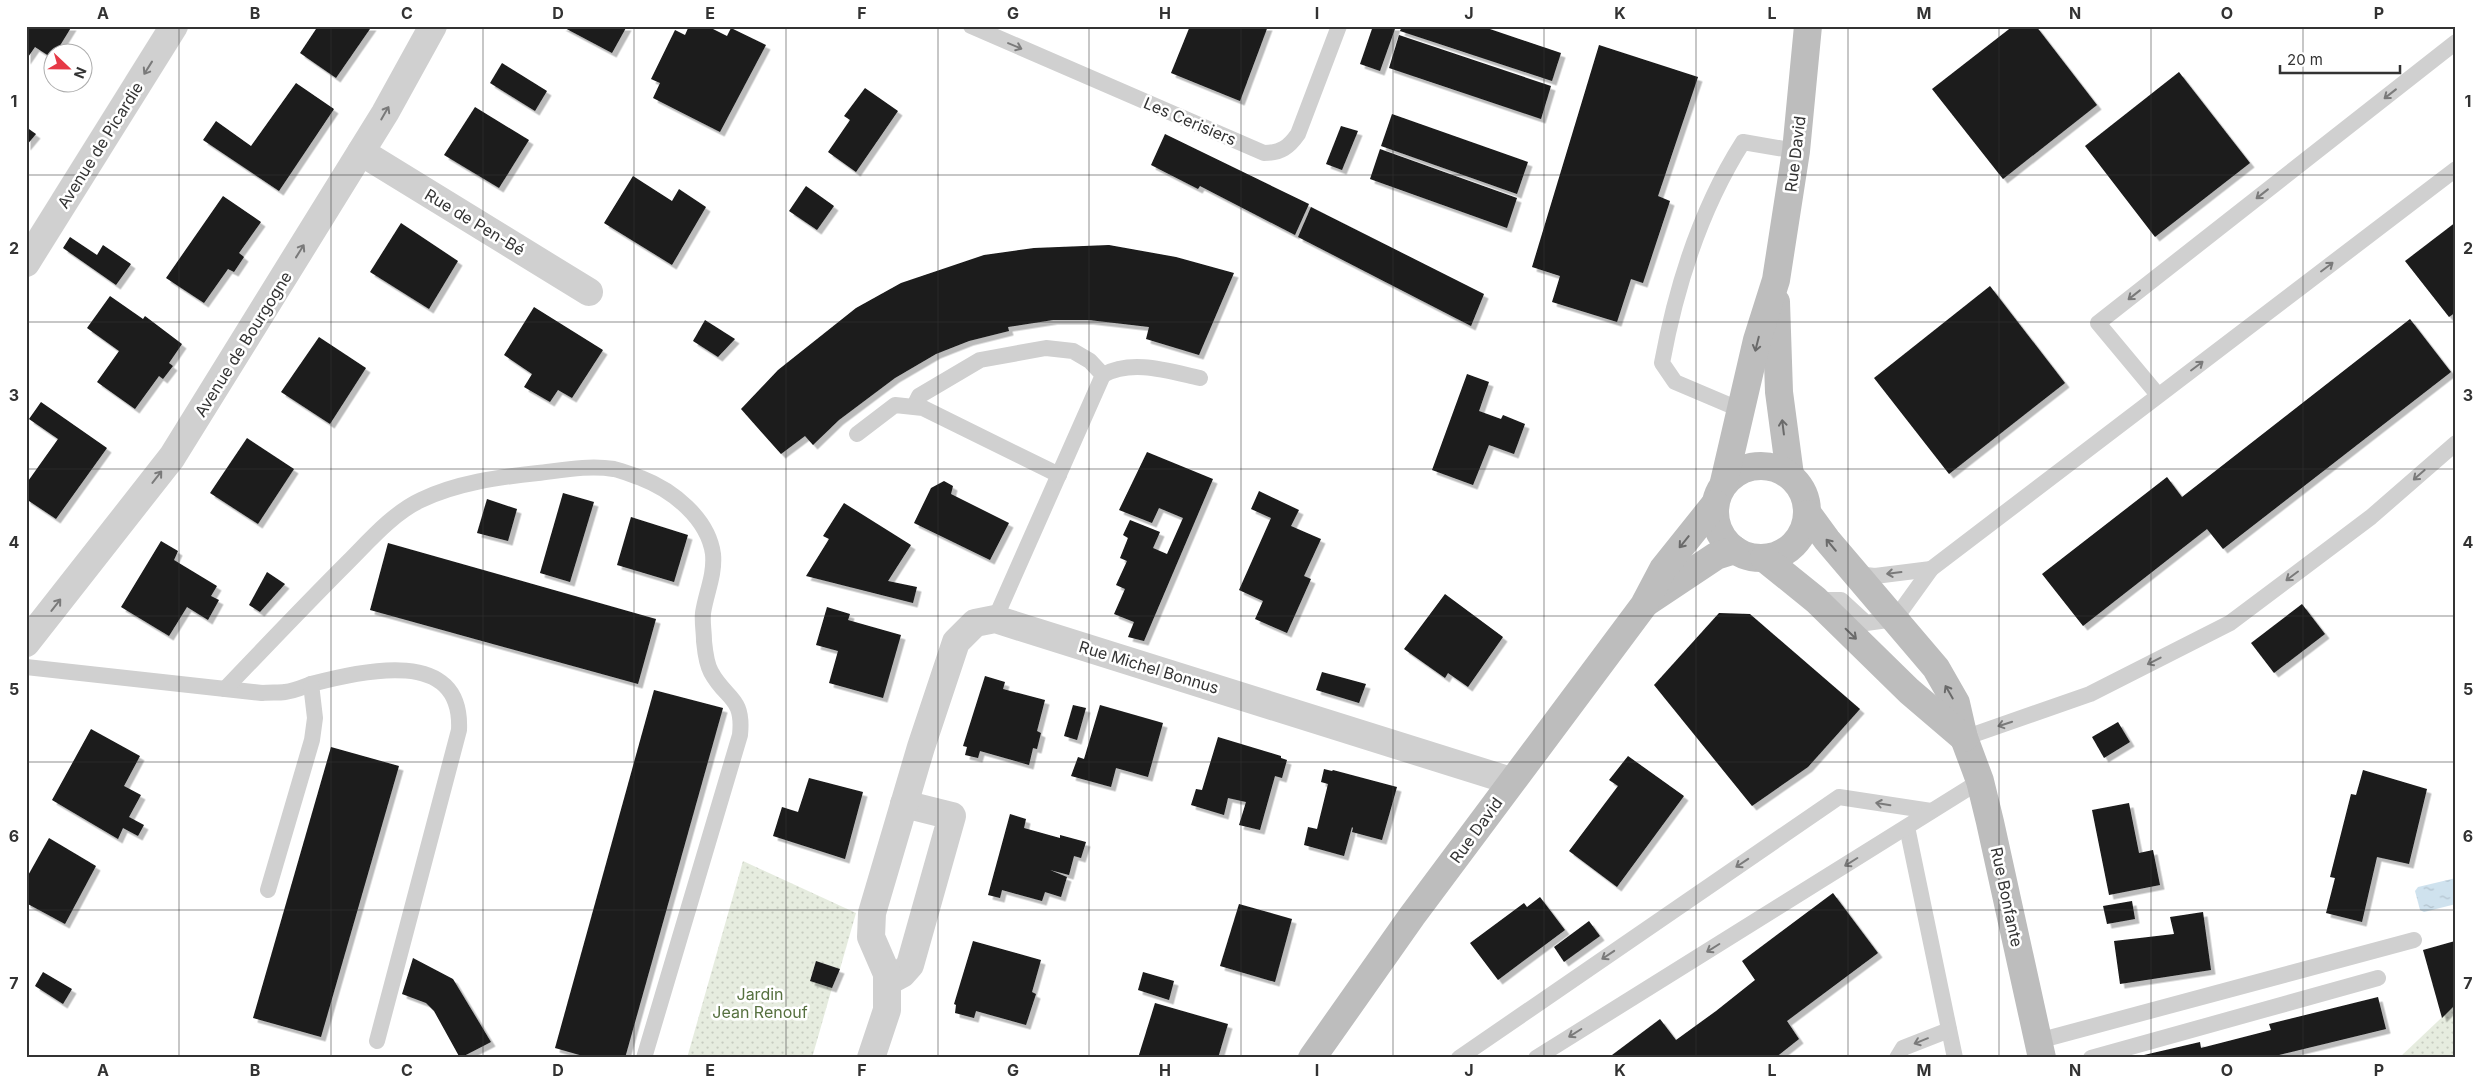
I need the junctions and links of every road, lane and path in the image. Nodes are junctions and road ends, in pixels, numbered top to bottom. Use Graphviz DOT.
graph roads {
  1 [pos="174,26"];
  2 [pos="432,26"];
  3 [pos="971,26"];
  4 [pos="1339,26"];
  5 [pos="1808,26"];
  6 [pos="2456,42"];
  7 [pos="1796,151"];
  8 [pos="361,152"];
  9 [pos="2456,169"];
  10 [pos="28,258"];
  11 [pos="1776,280"];
  12 [pos="589,292"];
  13 [pos="1103,375"];
  14 [pos="1200,378"];
  15 [pos="2158,395"];
  16 [pos="914,406"];
  17 [pos="1741,410"];
  18 [pos="858,434"];
  19 [pos="2456,443"];
  20 [pos="1058,475"];
  21 [pos="1790,475"];
  22 [pos="1720,493"];
  23 [pos="1808,514"];
  24 [pos="1735,550"];
  25 [pos="1764,558"];
  26 [pos="1931,569"];
  27 [pos="1856,574"];
  28 [pos="1816,600"];
  29 [pos="1644,605"];
  30 [pos="996,619"];
  31 [pos="1895,619"];
  32 [pos="26,643"];
  33 [pos="26,668"];
  34 [pos="311,684"];
  35 [pos="225,690"];
  36 [pos="1964,738"];
  37 [pos="1511,781"];
  38 [pos="1980,781"];
  39 [pos="904,804"];
  40 [pos="1931,811"];
  41 [pos="1907,827"];
  42 [pos="268,890"];
  43 [pos="2414,940"];
  44 [pos="2378,978"];
  45 [pos="887,982"];
  46 [pos="1949,1030"];
  47 [pos="377,1041"];
  48 [pos="2040,1050"];
  49 [pos="644,1058"];
  50 [pos="871,1058"];
  51 [pos="1312,1058"];
  52 [pos="1459,1058"];
  53 [pos="1536,1058"];
  54 [pos="1897,1058"];
  55 [pos="1955,1058"];
  56 [pos="2091,1058"];
  1 -- 10 [label="street, Avenue de Picardie, one-way"];
  8 -- 2 [label="street, Avenue de Bourgogne, one-way"];
  3 -- 4 [label="lane, Les Cerisiers, one-way"];
  5 -- 7 [label="main road, Rue David"];
  6 -- 15 [label="lane, one-way"];
  7 -- 11 [label="main road, Rue David"];
  7 -- 17 [label="lane"];
  8 -- 12 [label="street, Rue de Pen-Bé"];
  32 -- 8 [label="street, Avenue de Bourgogne, one-way"];
  15 -- 9 [label="lane, one-way"];
  11 -- 17 [label="main road, Rue David, one-way"];
  21 -- 11 [label="main road, Rue David, one-way"];
  13 -- 14 [label="lane"];
  13 -- 16 [label="lane"];
  13 -- 20 [label="lane"];
  15 -- 26 [label="lane"];
  16 -- 18 [label="lane"];
  16 -- 20 [label="lane"];
  17 -- 22 [label="main road, Rue David"];
  19 -- 36 [label="lane, one-way"];
  20 -- 30 [label="lane"];
  21 -- 22 [label="main road"];
  21 -- 23 [label="main road"];
  22 -- 24 [label="main road"];
  22 -- 29 [label="main road, Rue David, one-way"];
  23 -- 25 [label="main road"];
  27 -- 23 [label="main road, Rue Bonfante, one-way"];
  24 -- 25 [label="main road"];
  24 -- 29 [label="main road, Rue David"];
  25 -- 28 [label="main road, Rue Bonfante"];
  26 -- 27 [label="lane, one-way"];
  26 -- 31 [label="lane"];
  27 -- 31 [label="main road, Rue Bonfante"];
  28 -- 31 [label="lane"];
  28 -- 36 [label="main road, Rue Bonfante, one-way"];
  29 -- 37 [label="main road, Rue David"];
  30 -- 37 [label="street, Rue Michel Bonnus"];
  30 -- 39 [label="street"];
  36 -- 31 [label="main road, Rue Bonfante, one-way"];
  33 -- 35 [label="lane"];
  34 -- 35 [label="lane"];
  34 -- 42 [label="lane"];
  34 -- 47 [label="lane"];
  35 -- 49 [label="lane"];
  36 -- 38 [label="main road, Rue Bonfante"];
  37 -- 51 [label="main road, Rue David"];
  38 -- 40 [label="lane"];
  38 -- 48 [label="main road, Rue Bonfante"];
  39 -- 45 [label="street"];
  39 -- 45 [label="street"];
  40 -- 41 [label="lane"];
  40 -- 52 [label="lane, one-way"];
  41 -- 46 [label="lane"];
  41 -- 53 [label="lane, one-way"];
  43 -- 48 [label="lane"];
  44 -- 56 [label="lane"];
  45 -- 50 [label="street"];
  46 -- 54 [label="lane, one-way"];
  46 -- 55 [label="lane"];
}
